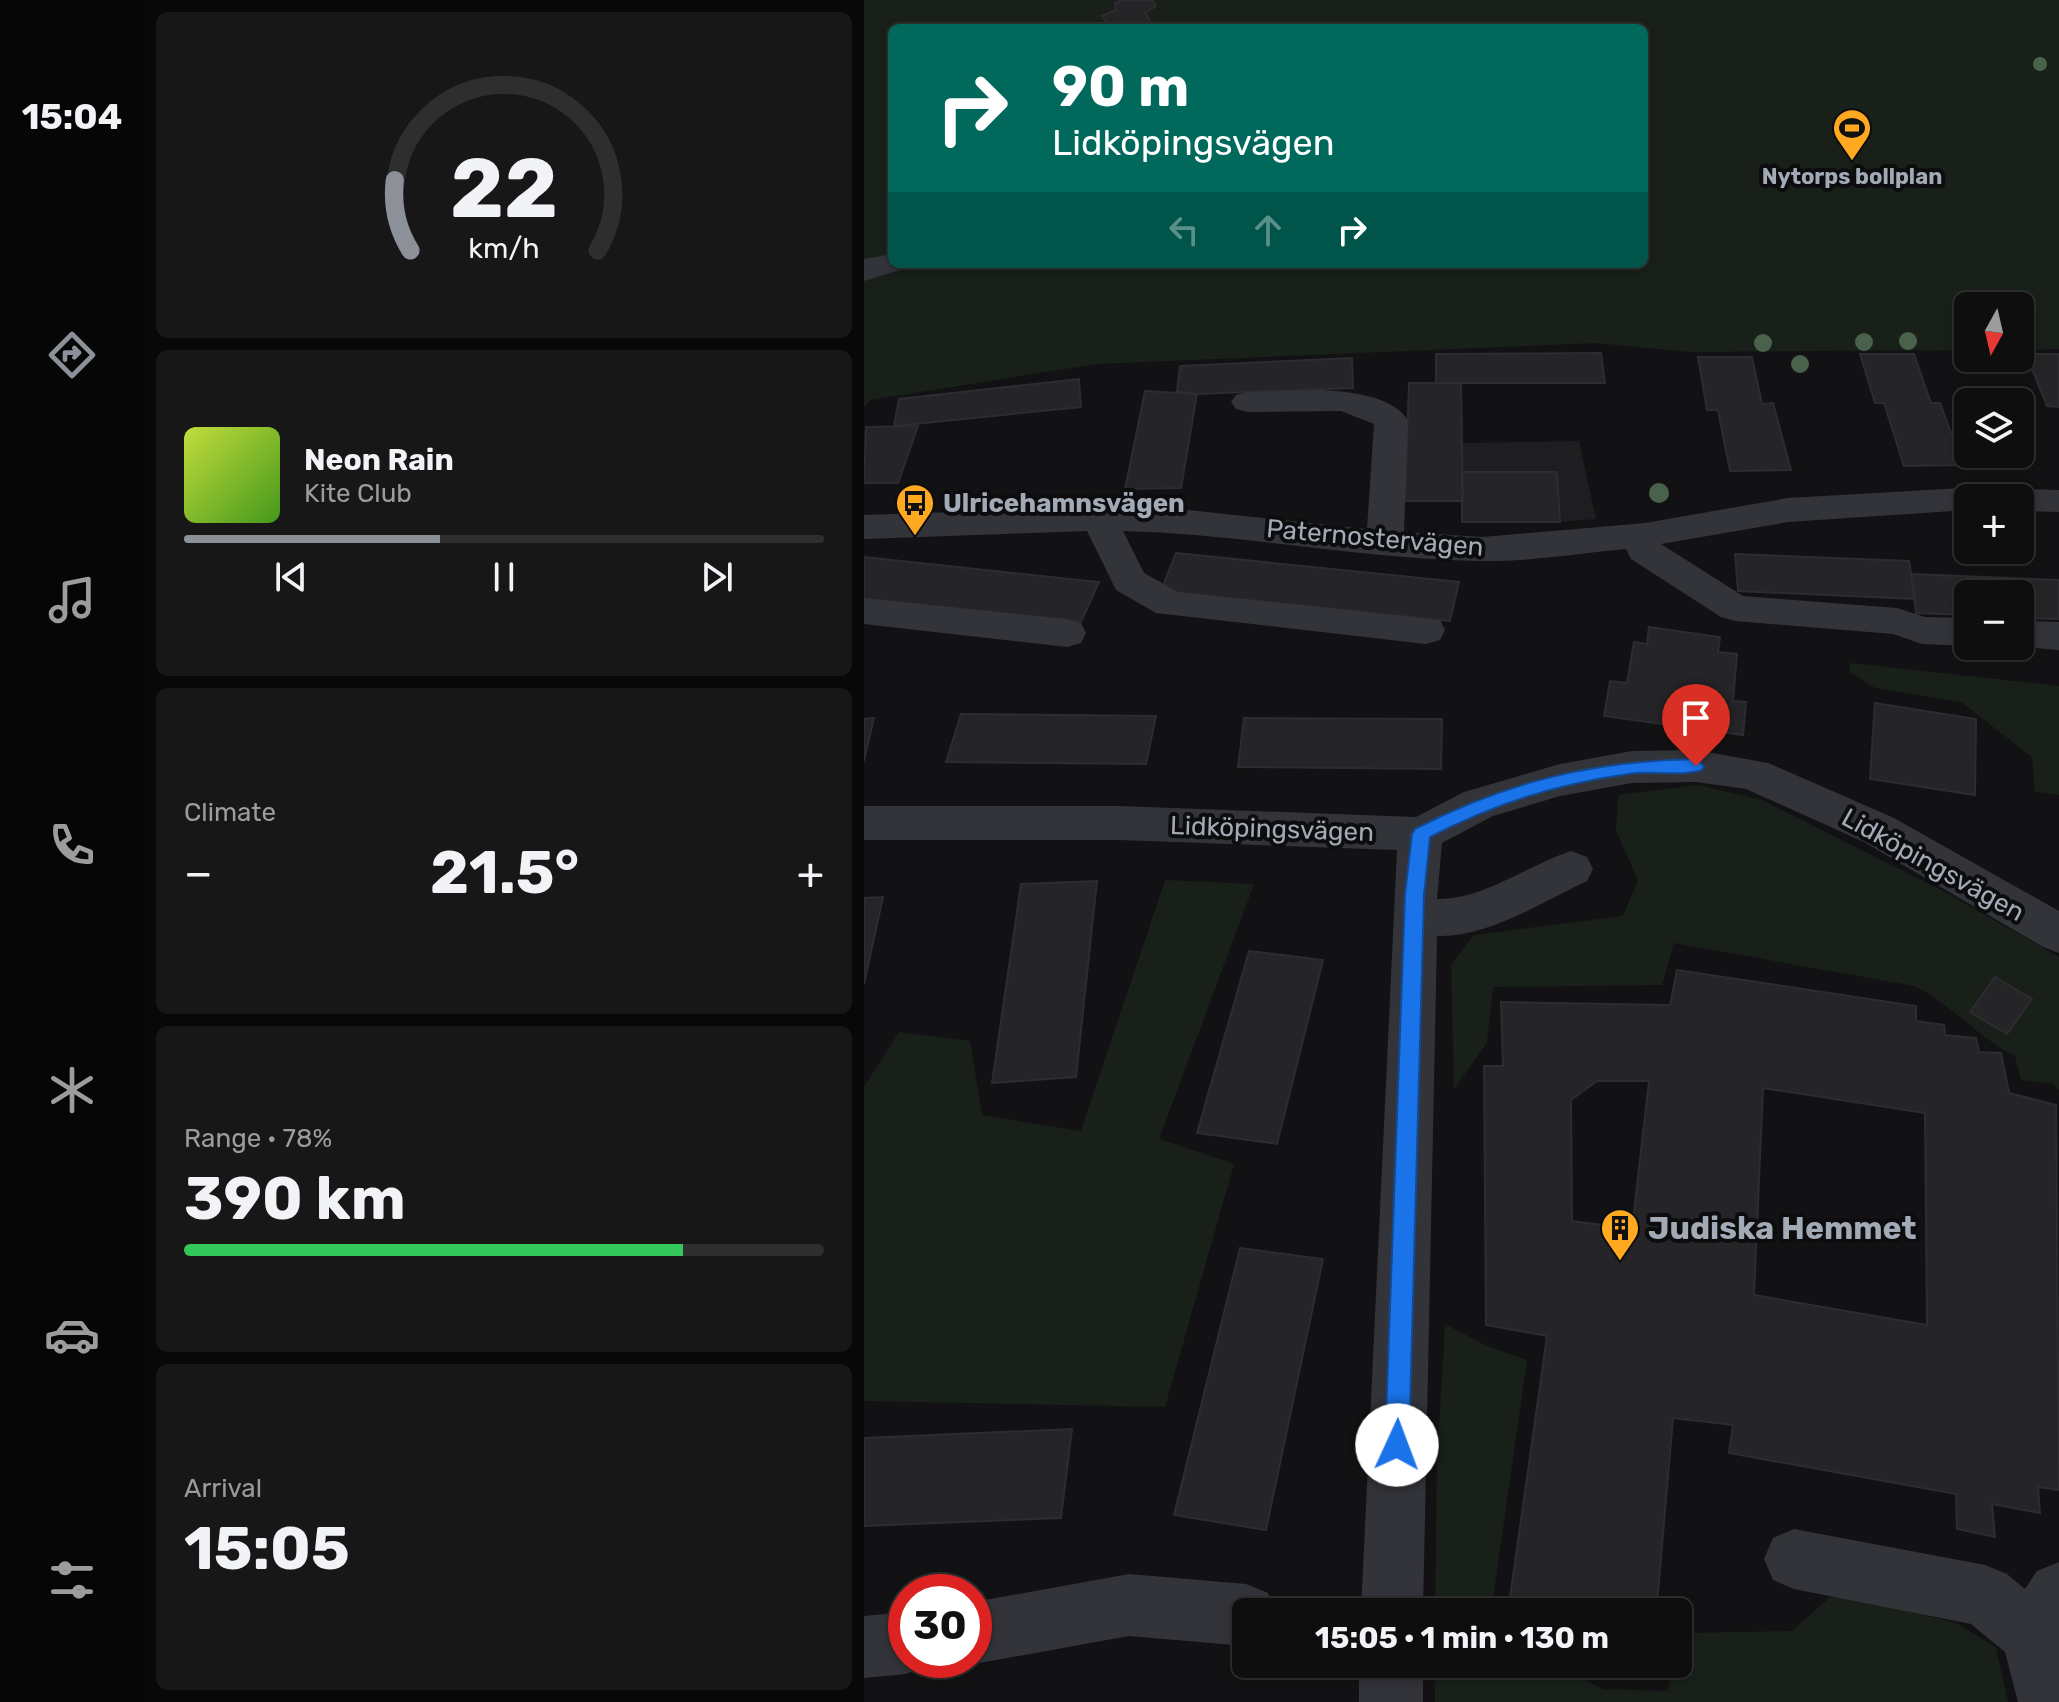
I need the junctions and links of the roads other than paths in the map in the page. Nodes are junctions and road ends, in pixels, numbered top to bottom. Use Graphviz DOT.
graph roads {
  1 [pos="888,264"];
  2 [pos="864,272"];
  3 [pos="1248,402"];
  4 [pos="1954,500"];
  5 [pos="2034,500"];
  6 [pos="2059,501"];
  7 [pos="1099,519"];
  8 [pos="864,527"];
  9 [pos="1385,543"];
  10 [pos="1644,550"];
  11 [pos="864,611"];
  12 [pos="1426,630"];
  13 [pos="1954,631"];
  14 [pos="1067,633"];
  15 [pos="2034,635"];
  16 [pos="2059,636"];
  17 [pos="864,823"];
  18 [pos="1421,834"];
  19 [pos="1571,869"];
  20 [pos="1415,917"];
  21 [pos="2059,934"];
  22 [pos="1794,1559"];
  23 [pos="1392,1598"];
  24 [pos="2046,1613"];
  25 [pos="1232,1614"];
  26 [pos="992,1630"];
  27 [pos="888,1645"];
  28 [pos="864,1647"];
  29 [pos="1391,1678"];
  30 [pos="1391,1702"];
  31 [pos="2050,1702"];
  1 -- 2 [label="street"];
  3 -- 9 [label="street"];
  4 -- 9 [label="street, Paternostervägen"];
  5 -- 6 [label="street"];
  7 -- 8 [label="street, Paternostervägen"];
  7 -- 9 [label="street, Paternostervägen"];
  7 -- 12 [label="street"];
  10 -- 13 [label="street"];
  11 -- 14 [label="street"];
  15 -- 16 [label="street"];
  17 -- 18 [label="street, Lidköpingsvägen"];
  18 -- 20 [label="street"];
  18 -- 21 [label="street, Lidköpingsvägen"];
  19 -- 20 [label="street"];
  20 -- 23 [label="street"];
  22 -- 24 [label="street"];
  24 -- 31 [label="street"];
  25 -- 26 [label="street"];
  27 -- 28 [label="street"];
  29 -- 30 [label="street"];
}
